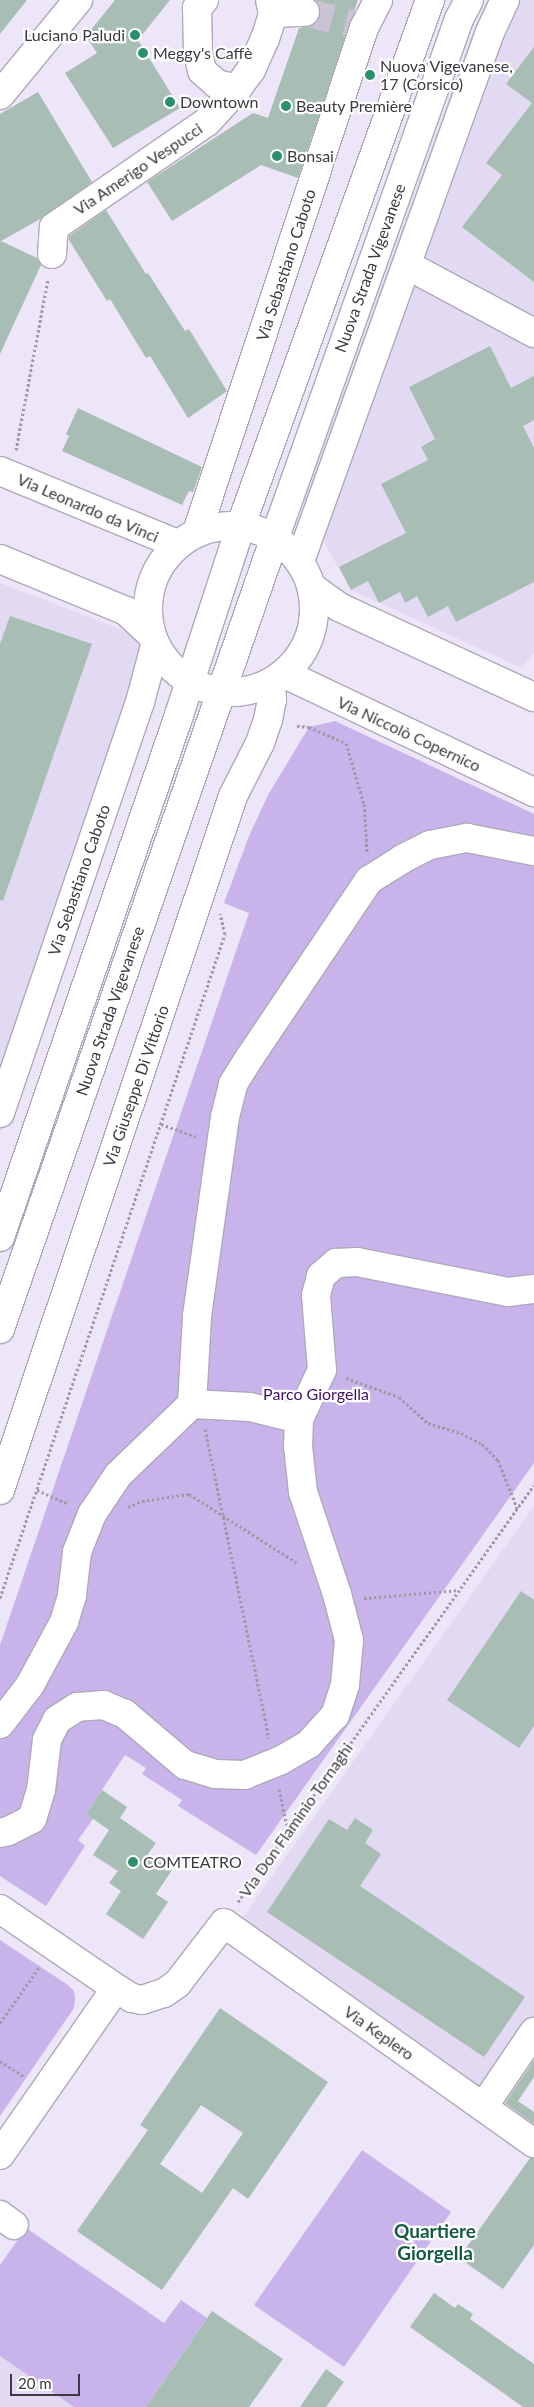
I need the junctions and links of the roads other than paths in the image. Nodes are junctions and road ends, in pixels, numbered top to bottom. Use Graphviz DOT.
graph roads {
  1 [pos="78,0"];
  2 [pos="378,0"];
  3 [pos="430,0"];
  4 [pos="469,0"];
  5 [pos="505,0"];
  6 [pos="197,3"];
  7 [pos="272,4"];
  8 [pos="305,12"];
  9 [pos="236,89"];
  10 [pos="0,95"];
  11 [pos="52,254"];
  12 [pos="407,266"];
  13 [pos="534,333"];
  14 [pos="5,473"];
  15 [pos="241,525"];
  16 [pos="275,537"];
  17 [pos="187,538"];
  18 [pos="0,560"];
  19 [pos="300,561"];
  20 [pos="313,588"];
  21 [pos="152,639"];
  22 [pos="278,678"];
  23 [pos="190,682"];
  24 [pos="220,692"];
  25 [pos="534,697"];
  26 [pos="534,792"];
  27 [pos="534,851"];
  28 [pos="0,1113"];
  29 [pos="0,1236"];
  30 [pos="534,1289"];
  31 [pos="0,1330"];
  32 [pos="192,1404"];
  33 [pos="299,1419"];
  34 [pos="0,1490"];
  35 [pos="0,1724"];
  36 [pos="0,1833"];
  37 [pos="0,1908"];
  38 [pos="116,1988"];
  39 [pos="534,2032"];
  40 [pos="483,2107"];
  41 [pos="534,2143"];
  42 [pos="0,2155"];
  1 -- 10 [label="street"];
  2 -- 17 [label="street, Via Sebastiano Caboto"];
  3 -- 15 [label="street, Nuova Strada Vigevanese"];
  4 -- 16 [label="street, Nuova Strada Vigevanese"];
  5 -- 12 [label="street"];
  6 -- 9 [label="street"];
  7 -- 8 [label="street"];
  7 -- 9 [label="street"];
  9 -- 11 [label="street, Via Amerigo Vespucci"];
  12 -- 13 [label="street"];
  12 -- 19 [label="street"];
  14 -- 17 [label="street, Via Leonardo da Vinci"];
  15 -- 16 [label="street"];
  15 -- 17 [label="street"];
  15 -- 23 [label="street, Nuova Strada Vigevanese"];
  16 -- 19 [label="street"];
  16 -- 24 [label="street, Nuova Strada Vigevanese"];
  17 -- 21 [label="street"];
  18 -- 21 [label="street"];
  19 -- 20 [label="street"];
  20 -- 22 [label="street"];
  20 -- 25 [label="street"];
  21 -- 23 [label="street"];
  21 -- 28 [label="street, Via Sebastiano Caboto"];
  22 -- 24 [label="street"];
  22 -- 26 [label="street, Via Niccolò Copernico"];
  22 -- 34 [label="street, Via Giuseppe Di Vittorio"];
  23 -- 24 [label="street"];
  23 -- 29 [label="street, Nuova Strada Vigevanese"];
  24 -- 31 [label="street, Nuova Strada Vigevanese"];
  27 -- 32 [label="street"];
  30 -- 33 [label="street"];
  32 -- 33 [label="street"];
  32 -- 35 [label="street"];
  33 -- 36 [label="street"];
  37 -- 38 [label="street"];
  38 -- 40 [label="street, Via Keplero"];
  38 -- 42 [label="street"];
  39 -- 40 [label="street"];
  40 -- 41 [label="street, Via Keplero"];
}
